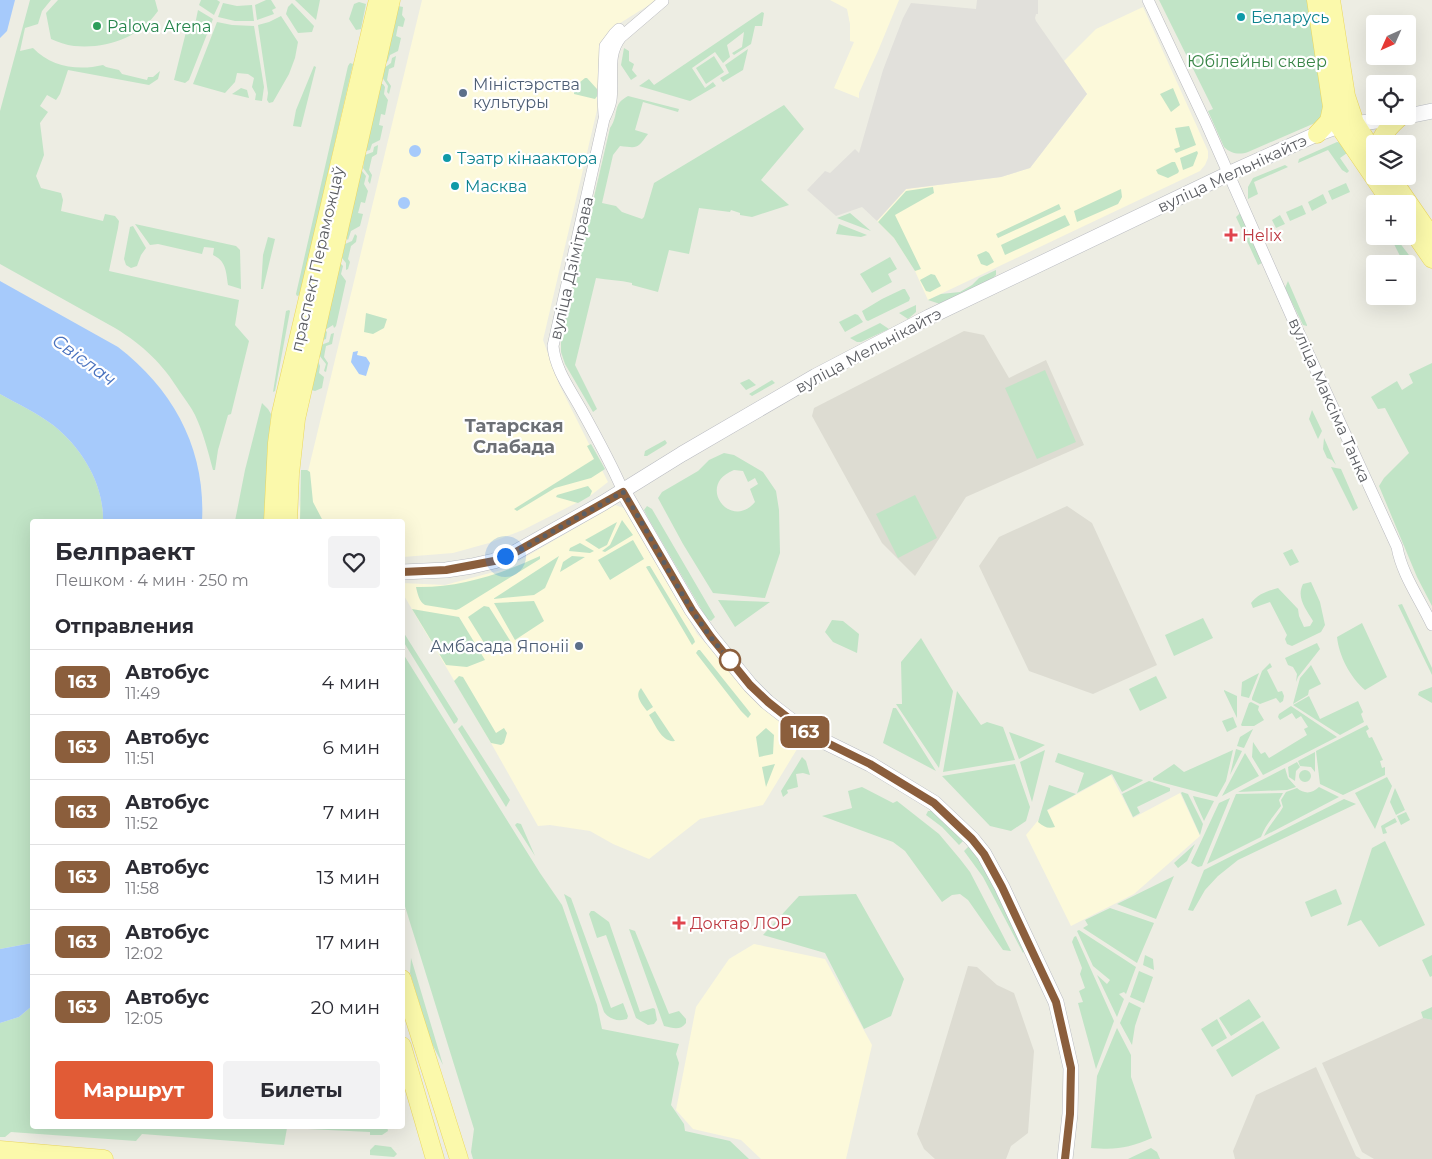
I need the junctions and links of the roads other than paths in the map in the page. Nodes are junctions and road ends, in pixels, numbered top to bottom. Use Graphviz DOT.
graph roads {
  1 [pos="378,0"];
  2 [pos="392,0"];
  3 [pos="1148,0"];
  4 [pos="1316,0"];
  5 [pos="1331,0"];
  6 [pos="664,1"];
  7 [pos="1332,107"];
  8 [pos="1432,111"];
  9 [pos="1416,115"];
  10 [pos="1366,122"];
  11 [pos="1347,124"];
  12 [pos="1395,125"];
  13 [pos="1317,134"];
  14 [pos="1384,135"];
  15 [pos="1366,144"];
  16 [pos="1228,174"];
  17 [pos="1396,185"];
  18 [pos="1387,195"];
  19 [pos="1416,236"];
  20 [pos="1432,236"];
  21 [pos="1432,259"];
  22 [pos="623,492"];
  23 [pos="273,519"];
  24 [pos="288,519"];
  25 [pos="405,572"];
  26 [pos="1432,625"];
  27 [pos="405,988"];
  28 [pos="405,1056"];
  29 [pos="0,1150"];
  30 [pos="26,1156"];
  31 [pos="104,1159"];
  32 [pos="435,1159"];
  33 [pos="459,1159"];
  34 [pos="1065,1159"];
  1 -- 23 [label="main road, праспект Пераможцаў"];
  2 -- 24 [label="main road, праспект Пераможцаў"];
  3 -- 16 [label="street, вуліца Максіма Танка"];
  4 -- 7 [label="main road"];
  5 -- 11 [label="main road"];
  6 -- 22 [label="street, вуліца Дзімітрава"];
  7 -- 11 [label="main road"];
  7 -- 13 [label="main road"];
  8 -- 9 [label="main road, вуліца Мельнікайтэ"];
  10 -- 11 [label="main road, вуліца Мельнікайтэ"];
  11 -- 13 [label="main road, вуліца Мельнікайтэ"];
  11 -- 15 [label="main road"];
  11 -- 18 [label="main road"];
  12 -- 14 [label="main road"];
  13 -- 16 [label="main road, вуліца Мельнікайтэ"];
  16 -- 22 [label="main road, вуліца Мельнікайтэ"];
  16 -- 26 [label="street, вуліца Максіма Танка"];
  17 -- 20 [label="main road"];
  19 -- 21 [label="main road"];
  22 -- 25 [label="main road, вуліца Мельнікайтэ"];
  22 -- 34 [label="main road"];
  27 -- 33 [label="main road"];
  28 -- 32 [label="main road"];
  29 -- 30 [label="main road"];
  30 -- 31 [label="main road"];
}
